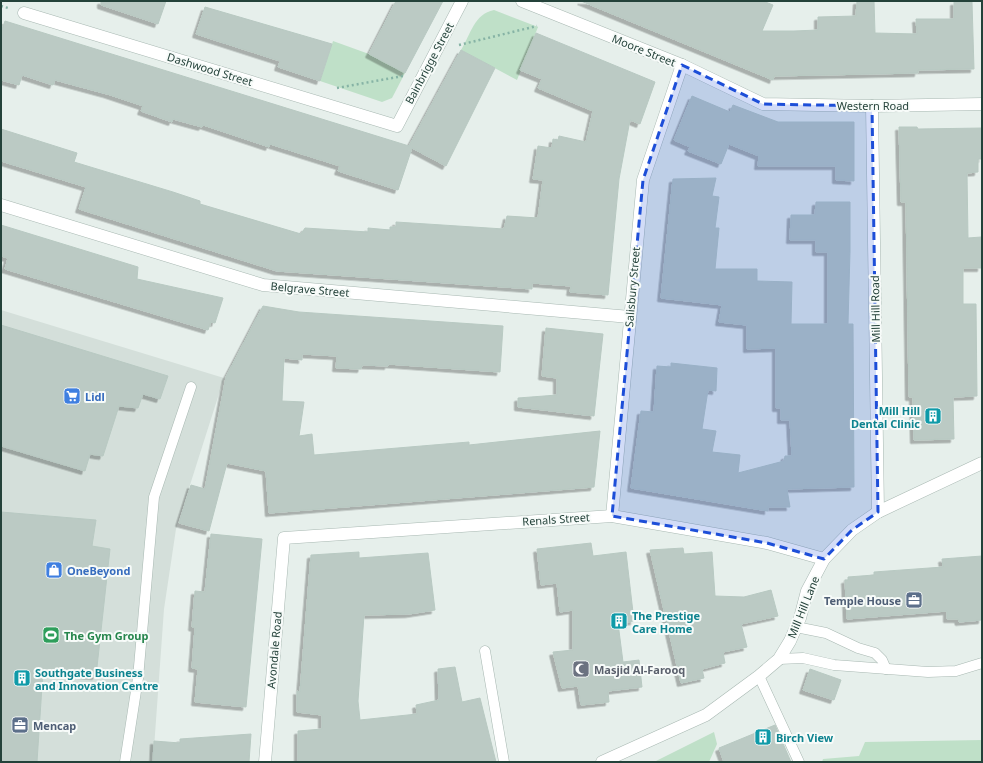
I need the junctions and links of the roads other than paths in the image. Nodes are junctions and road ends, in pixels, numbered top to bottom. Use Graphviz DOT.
graph roads {
  1 [pos="462,1"];
  2 [pos="522,1"];
  3 [pos="24,13"];
  4 [pos="682,65"];
  5 [pos="763,104"];
  6 [pos="982,104"];
  7 [pos="872,106"];
  8 [pos="397,126"];
  9 [pos="1,205"];
  10 [pos="630,317"];
  11 [pos="191,387"];
  12 [pos="982,463"];
  13 [pos="878,512"];
  14 [pos="612,516"];
  15 [pos="284,538"];
  16 [pos="824,559"];
  17 [pos="796,627"];
  18 [pos="485,651"];
  19 [pos="779,658"];
  20 [pos="982,663"];
  21 [pos="886,669"];
  22 [pos="759,676"];
  23 [pos="125,762"];
  24 [pos="265,762"];
  25 [pos="504,762"];
  26 [pos="602,762"];
  27 [pos="799,762"];
  1 -- 8 [label="street, Bainbrigge Street"];
  2 -- 4 [label="street, Moore Street"];
  3 -- 8 [label="street, Dashwood Street"];
  4 -- 5 [label="street, Moore Street"];
  4 -- 10 [label="street, Salisbury Street"];
  5 -- 7 [label="street, Western Road"];
  6 -- 7 [label="street, Western Road"];
  7 -- 13 [label="street, Mill Hill Road"];
  9 -- 10 [label="street, Belgrave Street"];
  10 -- 14 [label="street, Salisbury Street"];
  11 -- 23 [label="lane"];
  12 -- 13 [label="street, Mill Hill Lane"];
  13 -- 16 [label="street, Mill Hill Lane"];
  14 -- 15 [label="street, Renals Street"];
  14 -- 16 [label="street, Renals Street"];
  15 -- 24 [label="street, Avondale Road"];
  16 -- 17 [label="street, Mill Hill Lane"];
  17 -- 19 [label="street, Mill Hill Lane"];
  17 -- 21 [label="lane"];
  18 -- 25 [label="lane"];
  19 -- 21 [label="lane"];
  19 -- 22 [label="street, Mill Hill Lane"];
  20 -- 21 [label="lane"];
  22 -- 26 [label="street, Mill Hill Lane"];
  22 -- 27 [label="lane"];
}
